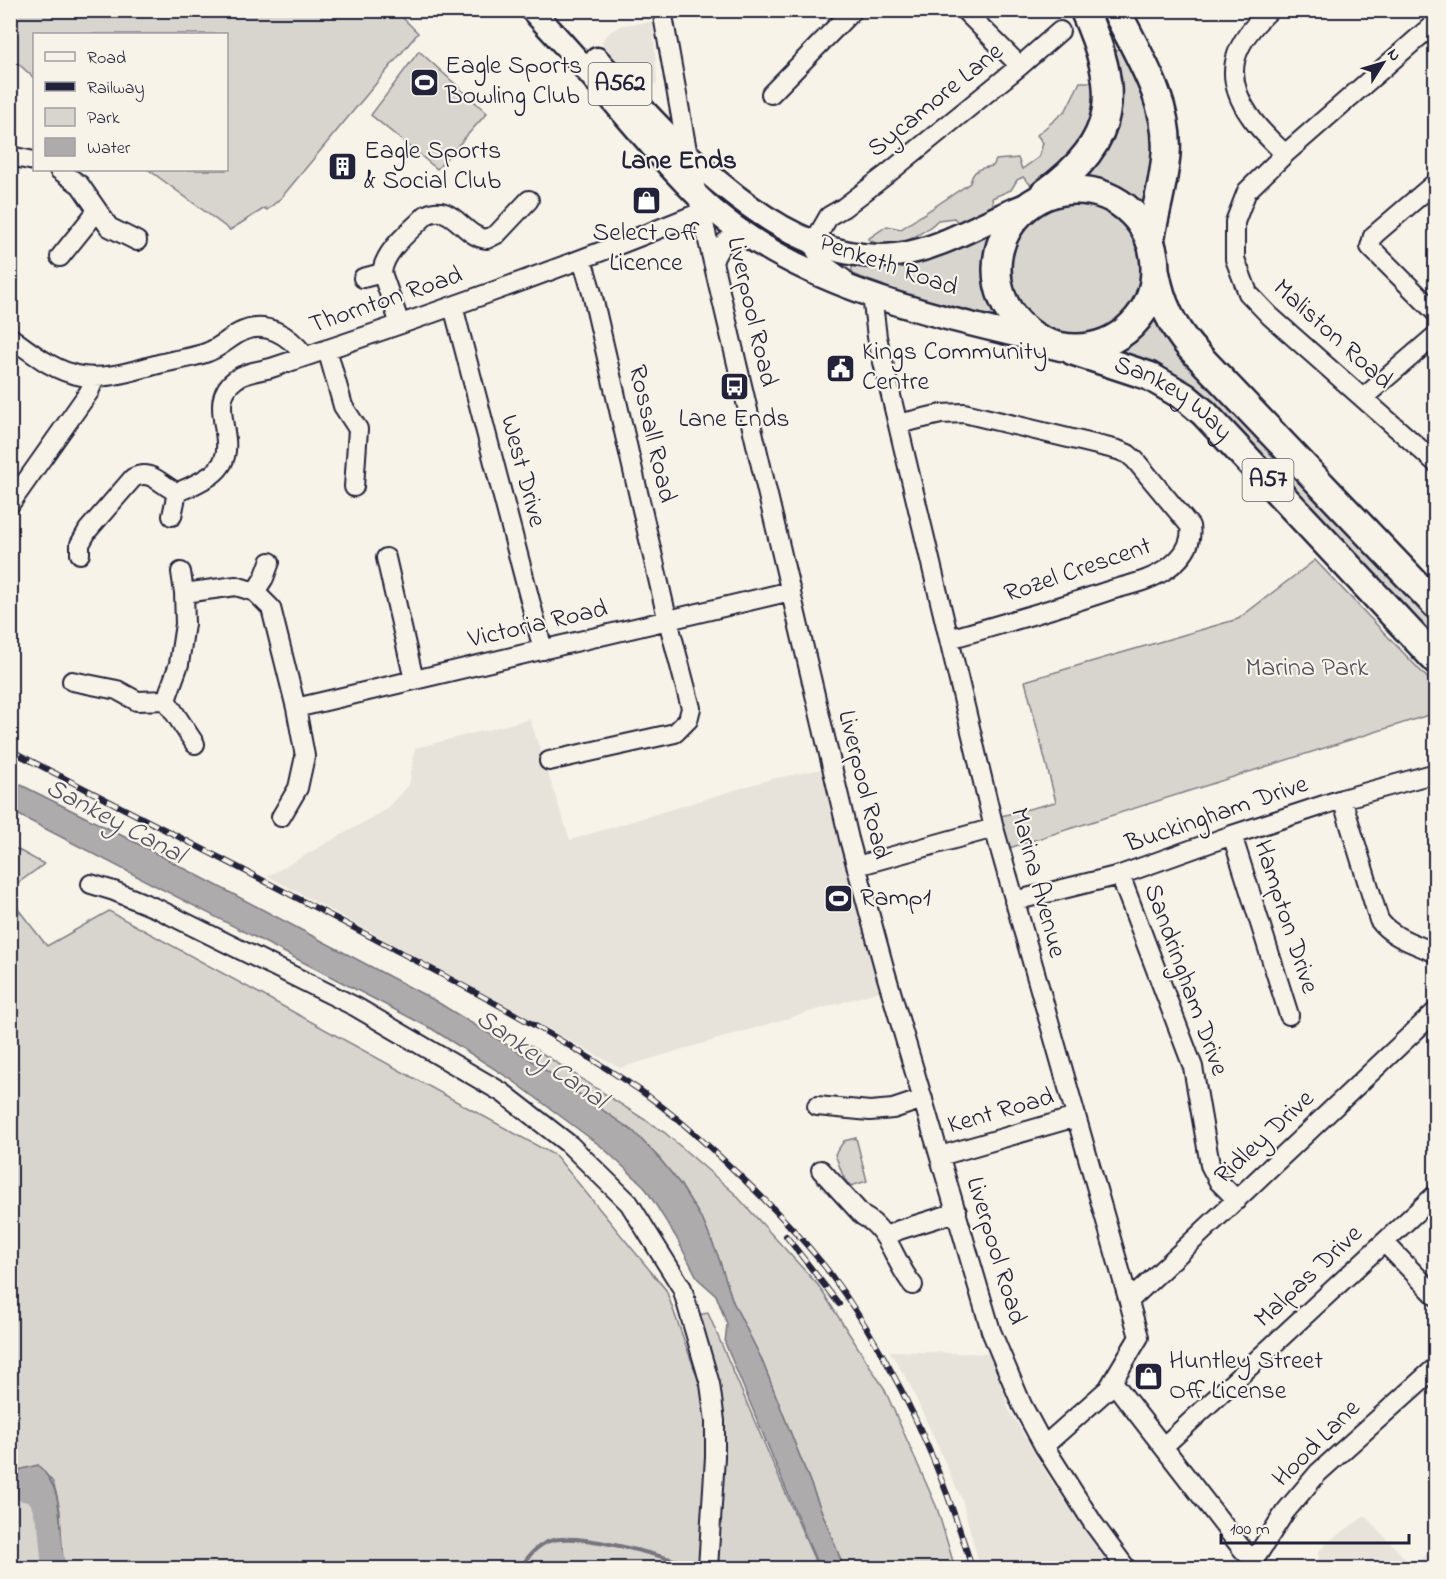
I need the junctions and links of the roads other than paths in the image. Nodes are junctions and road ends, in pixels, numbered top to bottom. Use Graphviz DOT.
graph roads {
  1 [pos="532,10"];
  2 [pos="554,10"];
  3 [pos="663,10"];
  4 [pos="854,10"];
  5 [pos="964,10"];
  6 [pos="1116,10"];
  7 [pos="1270,10"];
  8 [pos="1084,11"];
  9 [pos="1436,22"];
  10 [pos="1060,31"];
  11 [pos="581,52"];
  12 [pos="1020,66"];
  13 [pos="771,95"];
  14 [pos="1285,154"];
  15 [pos="10,156"];
  16 [pos="688,156"];
  17 [pos="33,161"];
  18 [pos="60,171"];
  19 [pos="1436,182"];
  20 [pos="530,199"];
  21 [pos="1033,201"];
  22 [pos="699,203"];
  23 [pos="843,208"];
  24 [pos="97,211"];
  25 [pos="749,237"];
  26 [pos="1150,241"];
  27 [pos="815,242"];
  28 [pos="140,243"];
  29 [pos="842,251"];
  30 [pos="60,257"];
  31 [pos="582,259"];
  32 [pos="713,262"];
  33 [pos="1155,268"];
  34 [pos="382,273"];
  35 [pos="363,278"];
  36 [pos="869,294"];
  37 [pos="453,306"];
  38 [pos="1436,313"];
  39 [pos="400,324"];
  40 [pos="1436,335"];
  41 [pos="10,337"];
  42 [pos="1041,341"];
  43 [pos="327,349"];
  44 [pos="1066,349"];
  45 [pos="305,356"];
  46 [pos="93,377"];
  47 [pos="1363,398"];
  48 [pos="898,424"];
  49 [pos="1436,463"];
  50 [pos="354,487"];
  51 [pos="177,492"];
  52 [pos="10,504"];
  53 [pos="172,516"];
  54 [pos="80,556"];
  55 [pos="386,558"];
  56 [pos="270,562"];
  57 [pos="181,572"];
  58 [pos="791,591"];
  59 [pos="255,592"];
  60 [pos="184,593"];
  61 [pos="1436,604"];
  62 [pos="669,620"];
  63 [pos="949,639"];
  64 [pos="543,650"];
  65 [pos="1436,660"];
  66 [pos="414,680"];
  67 [pos="72,681"];
  68 [pos="166,700"];
  69 [pos="296,708"];
  70 [pos="195,744"];
  71 [pos="549,761"];
  72 [pos="1436,773"];
  73 [pos="1342,799"];
  74 [pos="281,817"];
  75 [pos="994,828"];
  76 [pos="1232,835"];
  77 [pos="856,866"];
  78 [pos="1120,875"];
  79 [pos="91,884"];
  80 [pos="1014,901"];
  81 [pos="1436,953"];
  82 [pos="1436,1011"];
  83 [pos="1289,1015"];
  84 [pos="923,1099"];
  85 [pos="817,1106"];
  86 [pos="1076,1117"];
  87 [pos="940,1156"];
  88 [pos="821,1170"];
  89 [pos="1436,1194"];
  90 [pos="1237,1200"];
  91 [pos="957,1212"];
  92 [pos="885,1237"];
  93 [pos="1384,1242"];
  94 [pos="914,1285"];
  95 [pos="1436,1296"];
  96 [pos="1129,1301"];
  97 [pos="1436,1366"];
  98 [pos="1113,1382"];
  99 [pos="1044,1446"];
  100 [pos="1164,1446"];
  101 [pos="709,1564"];
  102 [pos="1252,1565"];
  103 [pos="1126,1569"];
  1 -- 11 [label="main road, Penketh Road / A562"];
  2 -- 11 [label="main road, Penketh Road / A562"];
  3 -- 16 [label="street, Liverpool Road"];
  4 -- 13 [label="street"];
  5 -- 12 [label="street"];
  6 -- 26 [label="highway, A57"];
  7 -- 14 [label="street"];
  8 -- 21 [label="highway, A57"];
  9 -- 14 [label="street, Maliston Road"];
  10 -- 12 [label="street, Sycamore Lane"];
  11 -- 16 [label="main road, Penketh Road / A562"];
  11 -- 22 [label="main road, Penketh Road / A562"];
  12 -- 23 [label="street, Sycamore Lane"];
  14 -- 47 [label="street, Maliston Road"];
  15 -- 17 [label="street"];
  16 -- 22 [label="street, Liverpool Road"];
  16 -- 27 [label="main road, Penketh Road / A562"];
  18 -- 24 [label="street"];
  19 -- 38 [label="street"];
  20 -- 34 [label="street"];
  21 -- 26 [label="highway, A57"];
  21 -- 29 [label="main road, Penketh Road / A562"];
  21 -- 42 [label="highway, A57"];
  22 -- 25 [label="main road, Penketh Road / A562"];
  22 -- 31 [label="street, Thornton Road"];
  22 -- 32 [label="street, Liverpool Road"];
  23 -- 27 [label="street, Sycamore Lane"];
  23 -- 29 [label="street"];
  24 -- 28 [label="street"];
  24 -- 30 [label="street"];
  25 -- 32 [label="street"];
  25 -- 36 [label="main road, Penketh Road / A562"];
  26 -- 33 [label="highway, A57"];
  27 -- 29 [label="main road, Penketh Road / A562"];
  27 -- 36 [label="street"];
  31 -- 37 [label="street, Thornton Road"];
  31 -- 62 [label="street, Rossall Road"];
  32 -- 58 [label="street, Liverpool Road"];
  33 -- 44 [label="highway, A57"];
  33 -- 61 [label="highway, Sankey Way / A57"];
  34 -- 35 [label="street"];
  34 -- 39 [label="street"];
  36 -- 42 [label="main road, Penketh Road / A562"];
  36 -- 48 [label="street, Marina Avenue"];
  37 -- 39 [label="street, Thornton Road"];
  37 -- 64 [label="street, West Drive"];
  39 -- 43 [label="street, Thornton Road"];
  40 -- 47 [label="street"];
  41 -- 46 [label="street, Thornton Road"];
  42 -- 44 [label="highway, A57"];
  43 -- 45 [label="street, Thornton Road"];
  43 -- 50 [label="street"];
  44 -- 65 [label="highway, Sankey Way / A57"];
  45 -- 46 [label="street, Thornton Road"];
  45 -- 51 [label="street"];
  46 -- 52 [label="street"];
  47 -- 49 [label="street, Maliston Road"];
  48 -- 63 [label="street, Marina Avenue"];
  48 -- 63 [label="street, Rozel Crescent"];
  51 -- 53 [label="street"];
  51 -- 54 [label="street"];
  55 -- 66 [label="street"];
  56 -- 59 [label="street"];
  57 -- 60 [label="street"];
  58 -- 62 [label="street, Victoria Road"];
  58 -- 77 [label="street, Liverpool Road"];
  59 -- 60 [label="street"];
  59 -- 69 [label="street"];
  60 -- 68 [label="street"];
  62 -- 64 [label="street, Victoria Road"];
  62 -- 71 [label="street, Rossall Road"];
  63 -- 75 [label="street, Marina Avenue"];
  64 -- 66 [label="street, Victoria Road"];
  66 -- 69 [label="street, Victoria Road"];
  67 -- 68 [label="street"];
  68 -- 70 [label="street"];
  69 -- 74 [label="street"];
  72 -- 73 [label="street, Buckingham Drive"];
  73 -- 76 [label="street, Buckingham Drive"];
  73 -- 81 [label="street"];
  75 -- 77 [label="street"];
  75 -- 80 [label="street, Marina Avenue"];
  76 -- 78 [label="street, Buckingham Drive"];
  76 -- 83 [label="street, Hampton Drive"];
  77 -- 84 [label="street, Liverpool Road"];
  78 -- 80 [label="street, Buckingham Drive"];
  78 -- 90 [label="street, Sandringham Drive"];
  79 -- 101 [label="street"];
  80 -- 86 [label="street, Marina Avenue"];
  82 -- 90 [label="street, Ridley Drive"];
  84 -- 85 [label="street"];
  84 -- 87 [label="street, Liverpool Road"];
  86 -- 87 [label="street, Kent Road"];
  86 -- 96 [label="street, Marina Avenue"];
  87 -- 91 [label="street, Liverpool Road"];
  88 -- 92 [label="street"];
  89 -- 93 [label="street, Malpas Drive"];
  90 -- 96 [label="street, Ridley Drive"];
  91 -- 92 [label="street"];
  91 -- 99 [label="street, Liverpool Road"];
  92 -- 94 [label="street"];
  93 -- 95 [label="street"];
  93 -- 100 [label="street, Malpas Drive"];
  96 -- 98 [label="street, Marina Avenue"];
  97 -- 102 [label="street, Hood Lane"];
  98 -- 99 [label="street, Marina Avenue"];
  98 -- 100 [label="street"];
  99 -- 103 [label="street, Liverpool Road"];
  100 -- 102 [label="street"];
}
